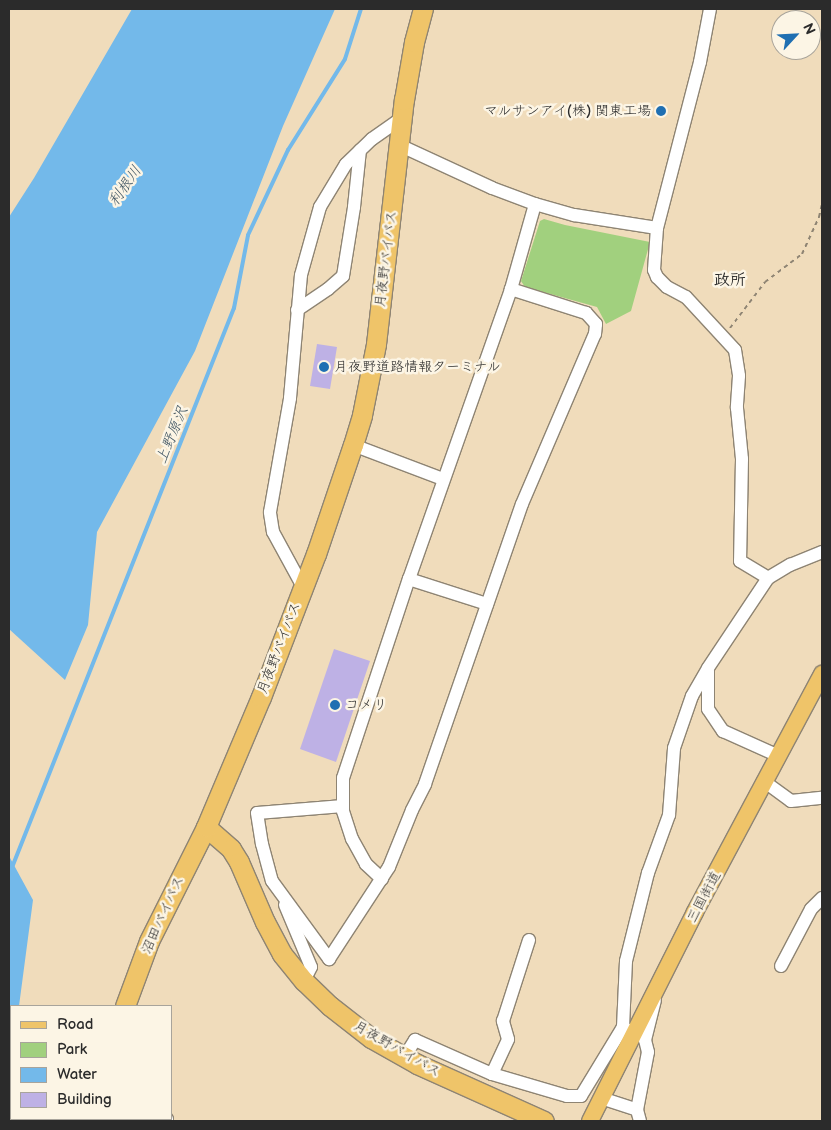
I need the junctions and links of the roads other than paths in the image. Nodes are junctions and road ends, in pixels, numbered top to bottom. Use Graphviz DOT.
graph roads {
  1 [pos="423,9"];
  2 [pos="710,9"];
  3 [pos="402,118"];
  4 [pos="399,145"];
  5 [pos="360,150"];
  6 [pos="535,204"];
  7 [pos="657,228"];
  8 [pos="511,290"];
  9 [pos="297,310"];
  10 [pos="353,445"];
  11 [pos="443,479"];
  12 [pos="822,552"];
  13 [pos="768,578"];
  14 [pos="409,579"];
  15 [pos="303,587"];
  16 [pos="487,604"];
  17 [pos="708,668"];
  18 [pos="822,674"];
  19 [pos="779,756"];
  20 [pos="765,782"];
  21 [pos="822,798"];
  22 [pos="343,806"];
  23 [pos="206,827"];
  24 [pos="382,879"];
  25 [pos="281,893"];
  26 [pos="822,898"];
  27 [pos="529,940"];
  28 [pos="780,966"];
  29 [pos="304,981"];
  30 [pos="654,992"];
  31 [pos="125,1005"];
  32 [pos="628,1030"];
  33 [pos="405,1056"];
  34 [pos="492,1074"];
  35 [pos="601,1098"];
  36 [pos="638,1115"];
  37 [pos="544,1121"];
  38 [pos="590,1121"];
  1 -- 3 [label="highway, 月夜野バイパス"];
  2 -- 7 [label="street"];
  3 -- 4 [label="highway, 月夜野バイパス"];
  3 -- 5 [label="street"];
  4 -- 6 [label="street"];
  4 -- 10 [label="highway, 月夜野バイパス"];
  5 -- 9 [label="street"];
  5 -- 9 [label="street"];
  6 -- 7 [label="street"];
  6 -- 8 [label="street"];
  7 -- 13 [label="street"];
  8 -- 11 [label="street"];
  8 -- 16 [label="street"];
  9 -- 15 [label="street"];
  10 -- 11 [label="street"];
  10 -- 15 [label="highway, 月夜野バイパス"];
  11 -- 14 [label="street"];
  12 -- 13 [label="street"];
  13 -- 17 [label="street"];
  14 -- 16 [label="street"];
  14 -- 22 [label="street"];
  15 -- 23 [label="highway, 月夜野バイパス"];
  16 -- 24 [label="street"];
  17 -- 19 [label="street"];
  17 -- 32 [label="street"];
  18 -- 19 [label="main road, 三国街道"];
  19 -- 20 [label="main road, 三国街道"];
  20 -- 21 [label="street"];
  20 -- 30 [label="main road, 三国街道"];
  22 -- 24 [label="street"];
  22 -- 25 [label="street"];
  23 -- 29 [label="highway, 月夜野バイパス"];
  23 -- 31 [label="highway, 沼田バイパス"];
  24 -- 25 [label="street"];
  25 -- 29 [label="street"];
  26 -- 28 [label="street"];
  27 -- 34 [label="street"];
  29 -- 33 [label="highway, 月夜野バイパス"];
  30 -- 32 [label="main road, 三国街道"];
  30 -- 36 [label="street"];
  32 -- 34 [label="street"];
  32 -- 35 [label="main road, 三国街道"];
  33 -- 34 [label="street"];
  33 -- 37 [label="highway, 月夜野バイパス"];
  35 -- 36 [label="street"];
  35 -- 38 [label="main road, 三国街道"];
}
